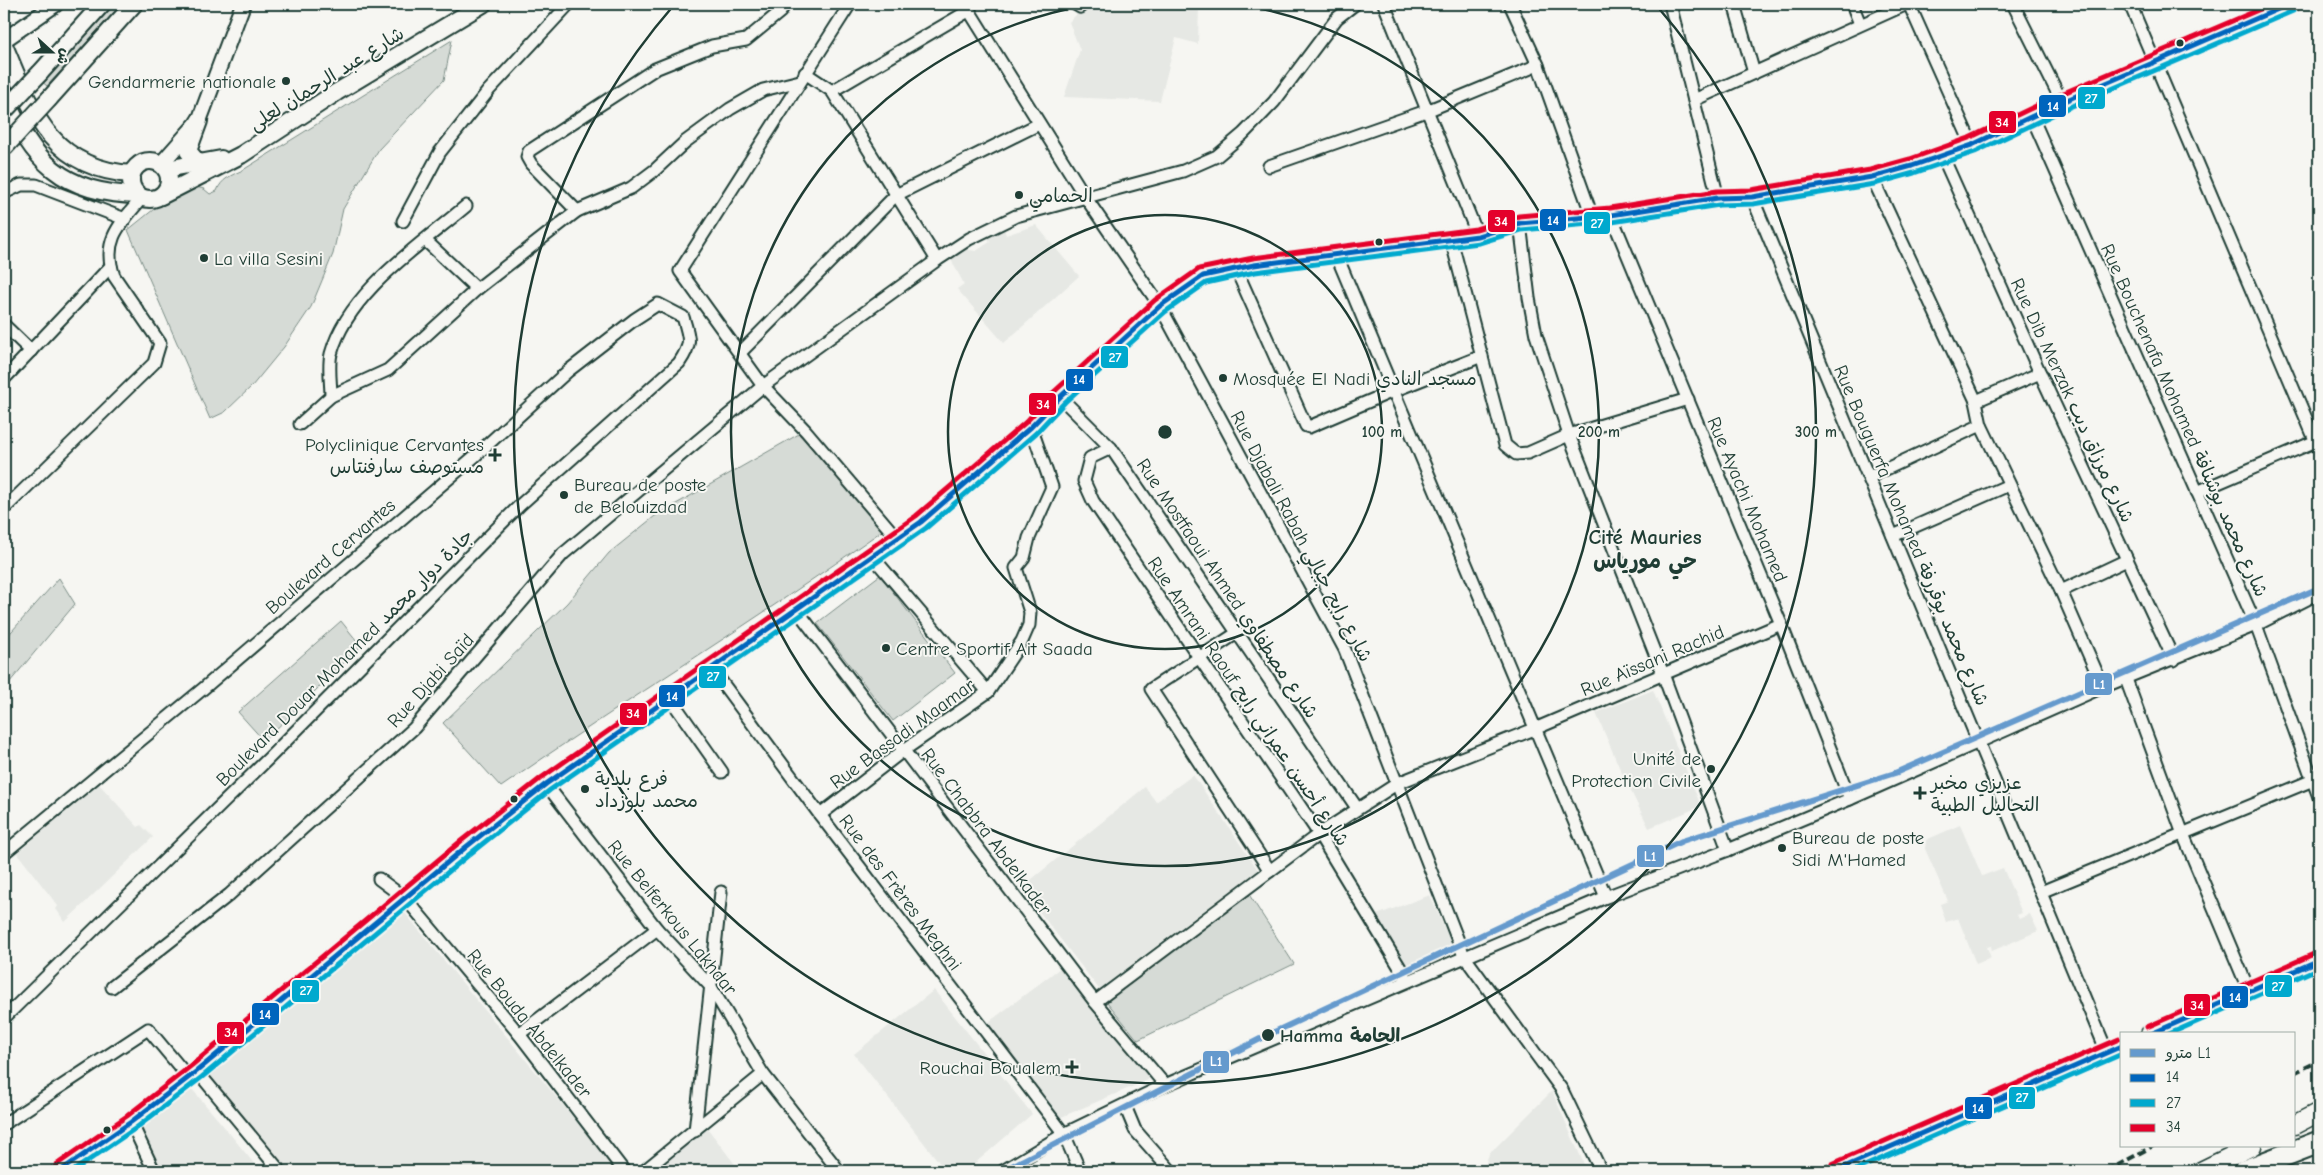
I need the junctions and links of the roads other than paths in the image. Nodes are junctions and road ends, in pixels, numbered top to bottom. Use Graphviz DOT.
graph roads {
  1 [pos="56,4"];
  2 [pos="102,4"];
  3 [pos="134,4"];
  4 [pos="243,4"];
  5 [pos="483,4"];
  6 [pos="569,4"];
  7 [pos="785,4"];
  8 [pos="850,4"];
  9 [pos="1075,4"];
  10 [pos="1083,4"];
  11 [pos="1355,4"];
  12 [pos="1384,4"];
  13 [pos="1510,4"];
  14 [pos="1670,4"];
  15 [pos="1734,4"];
  16 [pos="1852,4"];
  17 [pos="1908,4"];
  18 [pos="2014,4"];
  19 [pos="2130,4"];
  20 [pos="2290,4"];
  21 [pos="968,7"];
  22 [pos="1860,24"];
  23 [pos="4,40"];
  24 [pos="4,45"];
  25 [pos="2156,61"];
  26 [pos="1538,65"];
  27 [pos="1754,72"];
  28 [pos="802,77"];
  29 [pos="832,90"];
  30 [pos="4,95"];
  31 [pos="1694,100"];
  32 [pos="2062,102"];
  33 [pos="1429,110"];
  34 [pos="4,111"];
  35 [pos="2032,117"];
  36 [pos="199,121"];
  37 [pos="1039,124"];
  38 [pos="1972,145"];
  39 [pos="4,148"];
  40 [pos="241,155"];
  41 [pos="1942,155"];
  42 [pos="199,164"];
  43 [pos="164,166"];
  44 [pos="1269,166"];
  45 [pos="132,174"];
  46 [pos="1872,176"];
  47 [pos="4,193"];
  48 [pos="896,195"];
  49 [pos="140,196"];
  50 [pos="161,196"];
  51 [pos="1752,197"];
  52 [pos="1086,198"];
  53 [pos="1718,198"];
  54 [pos="466,206"];
  55 [pos="577,211"];
  56 [pos="1611,214"];
  57 [pos="1592,216"];
  58 [pos="125,219"];
  59 [pos="403,221"];
  60 [pos="1520,223"];
  61 [pos="1478,236"];
  62 [pos="1451,239"];
  63 [pos="426,241"];
  64 [pos="1336,254"];
  65 [pos="937,260"];
  66 [pos="111,266"];
  67 [pos="1236,269"];
  68 [pos="476,289"];
  69 [pos="1160,306"];
  70 [pos="683,317"];
  71 [pos="4,325"];
  72 [pos="31,352"];
  73 [pos="740,353"];
  74 [pos="1482,356"];
  75 [pos="2040,373"];
  76 [pos="4,379"];
  77 [pos="762,386"];
  78 [pos="1392,391"];
  79 [pos="331,396"];
  80 [pos="1060,397"];
  81 [pos="1688,399"];
  82 [pos="1976,402"];
  83 [pos="300,424"];
  84 [pos="1981,425"];
  85 [pos="1031,427"];
  86 [pos="1569,435"];
  87 [pos="2317,445"];
  88 [pos="1110,448"];
  89 [pos="1869,477"];
  90 [pos="2008,485"];
  91 [pos="2197,492"];
  92 [pos="4,508"];
  93 [pos="1892,536"];
  94 [pos="897,538"];
  95 [pos="873,557"];
  96 [pos="2127,560"];
  97 [pos="2061,591"];
  98 [pos="2319,593"];
  99 [pos="798,610"];
  100 [pos="1781,624"];
  101 [pos="2256,625"];
  102 [pos="1237,633"];
  103 [pos="1200,658"];
  104 [pos="2174,660"];
  105 [pos="712,670"];
  106 [pos="1663,674"];
  107 [pos="2126,679"];
  108 [pos="2103,687"];
  109 [pos="988,692"];
  110 [pos="670,698"];
  111 [pos="1537,728"];
  112 [pos="1978,741"];
  113 [pos="904,750"];
  114 [pos="722,772"];
  115 [pos="2316,779"];
  116 [pos="1398,783"];
  117 [pos="546,784"];
  118 [pos="2319,797"];
  119 [pos="1850,799"];
  120 [pos="1357,808"];
  121 [pos="820,815"];
  122 [pos="1319,834"];
  123 [pos="2183,834"];
  124 [pos="1728,850"];
  125 [pos="4,853"];
  126 [pos="1270,871"];
  127 [pos="379,879"];
  128 [pos="721,892"];
  129 [pos="2041,892"];
  130 [pos="1606,897"];
  131 [pos="406,899"];
  132 [pos="656,929"];
  133 [pos="1464,956"];
  134 [pos="2319,960"];
  135 [pos="1408,981"];
  136 [pos="112,987"];
  137 [pos="711,987"];
  138 [pos="2249,990"];
  139 [pos="1095,1002"];
  140 [pos="4,1018"];
  141 [pos="2154,1032"];
  142 [pos="520,1034"];
  143 [pos="2115,1049"];
  144 [pos="193,1074"];
  145 [pos="764,1074"];
  146 [pos="1165,1085"];
  147 [pos="1125,1106"];
  148 [pos="2319,1112"];
  149 [pos="131,1122"];
  150 [pos="4,1124"];
  151 [pos="2296,1124"];
  152 [pos="695,1131"];
  153 [pos="1064,1134"];
  154 [pos="2319,1142"];
  155 [pos="2248,1148"];
  156 [pos="60,1171"];
  157 [pos="154,1171"];
  158 [pos="280,1171"];
  159 [pos="624,1171"];
  160 [pos="644,1171"];
  161 [pos="839,1171"];
  162 [pos="1003,1171"];
  163 [pos="1080,1171"];
  164 [pos="1172,1171"];
  165 [pos="1602,1171"];
  166 [pos="1835,1171"];
  167 [pos="2201,1171"];
  168 [pos="2244,1171"];
  1 -- 23 [label="street"];
  2 -- 34 [label="main road, bridge"];
  3 -- 39 [label="main road, bridge"];
  4 -- 36 [label="street"];
  5 -- 40 [label="main road, شارع عبد الرحمان لعلى"];
  6 -- 59 [label="street"];
  7 -- 55 [label="street"];
  8 -- 28 [label="street"];
  9 -- 10 [label="street"];
  11 -- 52 [label="street, Rue Djabi Saïd"];
  12 -- 33 [label="street"];
  13 -- 26 [label="street"];
  14 -- 31 [label="street"];
  15 -- 27 [label="street"];
  16 -- 22 [label="street"];
  17 -- 22 [label="street"];
  17 -- 38 [label="street"];
  18 -- 32 [label="street"];
  19 -- 25 [label="street"];
  20 -- 25 [label="main road"];
  21 -- 29 [label="street"];
  21 -- 37 [label="street, Rue Djabali Rabah شارع رابح جبالي"];
  22 -- 27 [label="street"];
  24 -- 45 [label="main road"];
  25 -- 32 [label="main road"];
  25 -- 87 [label="street"];
  26 -- 33 [label="street"];
  26 -- 57 [label="street"];
  27 -- 31 [label="street"];
  28 -- 29 [label="street"];
  28 -- 55 [label="street"];
  28 -- 73 [label="street"];
  29 -- 48 [label="street"];
  30 -- 49 [label="main road"];
  31 -- 53 [label="street"];
  32 -- 35 [label="main road"];
  33 -- 44 [label="street"];
  33 -- 61 [label="street"];
  35 -- 38 [label="main road"];
  35 -- 91 [label="street, Rue Bouchenafa Mohamed شارع محمد بوشنافة"];
  36 -- 42 [label="main road"];
  36 -- 43 [label="street"];
  37 -- 48 [label="street"];
  37 -- 52 [label="street, Rue Djabali Rabah شارع رابح جبالي"];
  38 -- 41 [label="main road"];
  40 -- 42 [label="main road, شارع عبد الرحمان لعلى"];
  40 -- 50 [label="main road, شارع عبد الرحمان لعلى"];
  41 -- 46 [label="main road"];
  41 -- 75 [label="street, Rue Dib Merzak شارع مرزاق ديب"];
  42 -- 43 [label="main road, شارع عبد الرحمان لعلى"];
  43 -- 45 [label="main road"];
  43 -- 50 [label="main road"];
  45 -- 49 [label="main road"];
  46 -- 51 [label="main road"];
  46 -- 82 [label="street"];
  47 -- 58 [label="street"];
  48 -- 65 [label="street"];
  48 -- 73 [label="street"];
  49 -- 50 [label="main road"];
  49 -- 58 [label="street"];
  51 -- 53 [label="main road"];
  51 -- 89 [label="street, Rue Bouguerfa Mohamed شارع محمد بوقررفة"];
  52 -- 65 [label="street, Rue Djabi Saïd"];
  52 -- 69 [label="street, Rue Djabali Rabah شارع رابح جبالي"];
  53 -- 56 [label="main road"];
  54 -- 63 [label="street"];
  55 -- 68 [label="street"];
  56 -- 57 [label="main road"];
  56 -- 81 [label="street, Rue Ayachi Mohamed"];
  57 -- 60 [label="main road"];
  58 -- 66 [label="street"];
  60 -- 61 [label="main road"];
  60 -- 86 [label="street"];
  61 -- 62 [label="main road"];
  62 -- 64 [label="main road"];
  62 -- 74 [label="street"];
  63 -- 68 [label="street"];
  63 -- 79 [label="street"];
  64 -- 67 [label="main road"];
  64 -- 78 [label="street"];
  65 -- 77 [label="street, Rue Djabi Saïd"];
  66 -- 72 [label="street"];
  66 -- 92 [label="street"];
  67 -- 69 [label="main road"];
  67 -- 78 [label="street"];
  68 -- 79 [label="street"];
  69 -- 80 [label="main road"];
  69 -- 116 [label="street, Rue Djabali Rabah شارع رابح جبالي"];
  70 -- 125 [label="street, Boulevard Cervantes"];
  70 -- 140 [label="street, Boulevard Douar Mohamed جادة دوار محمد"];
  71 -- 72 [label="street"];
  72 -- 76 [label="street"];
  73 -- 77 [label="street"];
  74 -- 78 [label="street"];
  74 -- 86 [label="street"];
  75 -- 82 [label="street"];
  75 -- 96 [label="street, Rue Dib Merzak شارع مرزاق ديب"];
  77 -- 94 [label="street"];
  77 -- 136 [label="street, Rue Djabi Saïd"];
  78 -- 111 [label="street"];
  79 -- 83 [label="street"];
  80 -- 85 [label="main road"];
  80 -- 88 [label="street, Rue Mostfaoui Ahmed شارع مصطفاوي"];
  81 -- 86 [label="street"];
  81 -- 100 [label="street, Rue Ayachi Mohamed"];
  82 -- 84 [label="street"];
  84 -- 89 [label="street"];
  84 -- 90 [label="street"];
  85 -- 94 [label="main road"];
  85 -- 109 [label="street, Rue Bassadi Maamar"];
  86 -- 106 [label="street"];
  87 -- 91 [label="street"];
  88 -- 102 [label="street, Rue Mostfaoui Ahmed شارع مصطفاوي"];
  88 -- 103 [label="street, Rue Amrani Raouf شارع أحسن عمراني رابح"];
  89 -- 93 [label="street, Rue Bouguerfa Mohamed شارع محمد بوقررفة"];
  90 -- 93 [label="street"];
  90 -- 97 [label="street"];
  91 -- 101 [label="street, Rue Bouchenafa Mohamed شارع محمد بوشنافة"];
  93 -- 112 [label="street, Rue Bouguerfa Mohamed شارع محمد بوقررفة"];
  94 -- 95 [label="main road"];
  95 -- 99 [label="main road"];
  95 -- 109 [label="street"];
  96 -- 97 [label="street"];
  96 -- 104 [label="street, Rue Dib Merzak شارع مرزاق ديب"];
  97 -- 108 [label="street"];
  98 -- 101 [label="street"];
  99 -- 105 [label="main road"];
  99 -- 113 [label="street, Rue Chabbra Abdelkader"];
  100 -- 106 [label="street, Rue Aïssani Rachid"];
  100 -- 119 [label="street, Rue Ayachi Mohamed"];
  101 -- 104 [label="street"];
  101 -- 115 [label="street, Rue Bouchenafa Mohamed شارع محمد بوشنافة"];
  102 -- 103 [label="street"];
  102 -- 120 [label="street, Rue Mostfaoui Ahmed شارع مصطفاوي"];
  103 -- 122 [label="street, Rue Amrani Raouf شارع أحسن عمراني رابح"];
  103 -- 126 [label="street"];
  104 -- 107 [label="street"];
  105 -- 110 [label="main road"];
  105 -- 121 [label="street, Rue des Frères Meghni"];
  106 -- 111 [label="street, Rue Aïssani Rachid"];
  106 -- 124 [label="street"];
  107 -- 108 [label="street"];
  107 -- 123 [label="street"];
  108 -- 112 [label="street"];
  109 -- 113 [label="street, Rue Bassadi Maamar"];
  110 -- 114 [label="street"];
  110 -- 117 [label="main road"];
  111 -- 116 [label="street, Rue Aïssani Rachid"];
  111 -- 130 [label="street"];
  112 -- 119 [label="street"];
  112 -- 129 [label="street, Rue Bouguerfa Mohamed شارع محمد بوقررفة"];
  113 -- 121 [label="street, Rue Bassadi Maamar"];
  113 -- 139 [label="street, Rue Chabbra Abdelkader"];
  115 -- 118 [label="street, Rue Bouchenafa Mohamed شارع محمد بوشنافة"];
  115 -- 123 [label="street"];
  116 -- 120 [label="street, Rue Aïssani Rachid"];
  116 -- 133 [label="street, Rue Djabali Rabah شارع رابح جبالي"];
  117 -- 131 [label="main road"];
  117 -- 132 [label="street, Rue Belferkous Lakhdar"];
  119 -- 124 [label="street"];
  120 -- 122 [label="street, Rue Aïssani Rachid"];
  121 -- 153 [label="street, Rue des Frères Meghni"];
  122 -- 126 [label="street, Rue Aïssani Rachid"];
  122 -- 135 [label="street, Rue Amrani Raouf شارع أحسن عمراني رابح"];
  123 -- 129 [label="street"];
  123 -- 138 [label="street"];
  124 -- 130 [label="street"];
  126 -- 139 [label="street, Rue Aïssani Rachid"];
  127 -- 131 [label="street, Rue Bouda Abdelkader"];
  128 -- 137 [label="street"];
  129 -- 143 [label="street, Rue Bouguerfa Mohamed شارع محمد بوقررفة"];
  130 -- 133 [label="street"];
  131 -- 142 [label="street, Rue Bouda Abdelkader"];
  131 -- 144 [label="main road"];
  132 -- 137 [label="street, Rue Belferkous Lakhdar"];
  132 -- 142 [label="street"];
  133 -- 135 [label="street"];
  133 -- 165 [label="street, Rue Djabali Rabah شارع رابح جبالي"];
  134 -- 138 [label="main road"];
  135 -- 146 [label="street"];
  137 -- 145 [label="street, Rue Belferkous Lakhdar"];
  137 -- 152 [label="street"];
  138 -- 141 [label="main road"];
  139 -- 146 [label="street, Rue Chabbra Abdelkader"];
  142 -- 159 [label="street, Rue Bouda Abdelkader"];
  143 -- 166 [label="main road"];
  144 -- 149 [label="main road"];
  144 -- 150 [label="street"];
  144 -- 158 [label="street"];
  145 -- 152 [label="street"];
  145 -- 161 [label="street, Rue Belferkous Lakhdar"];
  146 -- 147 [label="street"];
  147 -- 153 [label="street"];
  147 -- 164 [label="street"];
  148 -- 151 [label="main road"];
  149 -- 156 [label="main road"];
  149 -- 157 [label="street"];
  152 -- 160 [label="street"];
  153 -- 162 [label="street"];
  153 -- 163 [label="street, Rue des Frères Meghni"];
  154 -- 168 [label="highway"];
  155 -- 167 [label="main road"];
}
